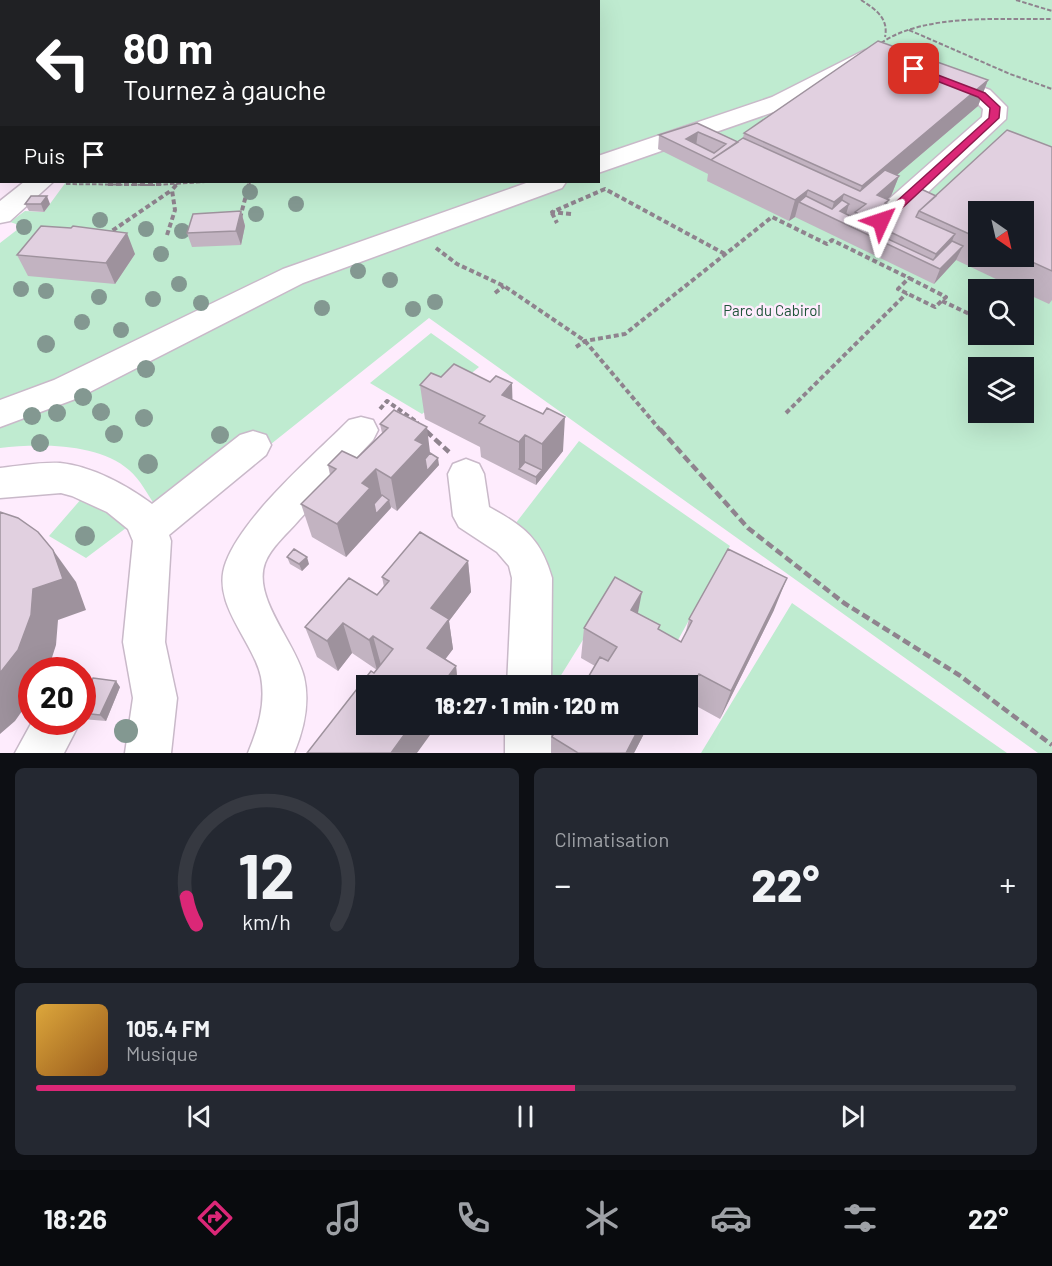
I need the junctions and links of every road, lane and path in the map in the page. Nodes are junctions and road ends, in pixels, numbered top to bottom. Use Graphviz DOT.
graph roads {
  1 [pos="861,0"];
  2 [pos="1016,0"];
  3 [pos="1052,11"];
  4 [pos="1052,18"];
  5 [pos="909,30"];
  6 [pos="886,61"];
  7 [pos="928,78"];
  8 [pos="1052,89"];
  9 [pos="656,153"];
  10 [pos="948,160"];
  11 [pos="600,164"];
  12 [pos="600,172"];
  13 [pos="38,183"];
  14 [pos="77,183"];
  15 [pos="178,183"];
  16 [pos="250,183"];
  17 [pos="550,183"];
  18 [pos="572,183"];
  19 [pos="887,184"];
  20 [pos="172,189"];
  21 [pos="516,194"];
  22 [pos="552,212"];
  23 [pos="571,214"];
  24 [pos="0,215"];
  25 [pos="881,221"];
  26 [pos="557,223"];
  27 [pos="239,224"];
  28 [pos="415,230"];
  29 [pos="167,235"];
  30 [pos="102,240"];
  31 [pos="725,254"];
  32 [pos="733,258"];
  33 [pos="909,279"];
  34 [pos="504,286"];
  35 [pos="686,286"];
  36 [pos="693,290"];
  37 [pos="678,292"];
  38 [pos="495,293"];
  39 [pos="907,293"];
  40 [pos="685,296"];
  41 [pos="942,301"];
  42 [pos="968,313"];
  43 [pos="870,329"];
  44 [pos="875,333"];
  45 [pos="585,341"];
  46 [pos="576,347"];
  47 [pos="830,369"];
  48 [pos="836,372"];
  49 [pos="824,375"];
  50 [pos="829,379"];
  51 [pos="786,413"];
  52 [pos="0,414"];
  53 [pos="361,429"];
  54 [pos="253,446"];
  55 [pos="466,474"];
  56 [pos="0,483"];
  57 [pos="149,530"];
  58 [pos="529,675"];
  59 [pos="528,735"];
  60 [pos="1052,746"];
  61 [pos="148,753"];
  62 [pos="271,753"];
  63 [pos="528,753"];
  1 -- 5 [label="path"];
  2 -- 3 [label="path"];
  4 -- 5 [label="path"];
  5 -- 8 [label="path"];
  6 -- 11 [label="street"];
  7 -- 10 [label="street"];
  9 -- 12 [label="street"];
  10 -- 19 [label="street"];
  10 -- 25 [label="street"];
  13 -- 24 [label="street"];
  14 -- 15 [label="path"];
  15 -- 20 [label="path"];
  16 -- 27 [label="path"];
  17 -- 21 [label="street"];
  18 -- 21 [label="street"];
  20 -- 29 [label="path"];
  20 -- 30 [label="path"];
  21 -- 28 [label="street"];
  22 -- 23 [label="path"];
  22 -- 26 [label="path"];
  22 -- 31 [label="path"];
  28 -- 34 [label="path"];
  28 -- 52 [label="street"];
  31 -- 32 [label="path"];
  31 -- 33 [label="path"];
  31 -- 35 [label="path"];
  33 -- 39 [label="path"];
  33 -- 41 [label="path"];
  34 -- 38 [label="path"];
  34 -- 45 [label="path"];
  35 -- 36 [label="path"];
  35 -- 37 [label="path"];
  37 -- 40 [label="path"];
  37 -- 45 [label="path"];
  39 -- 41 [label="path"];
  39 -- 43 [label="path"];
  41 -- 42 [label="path"];
  43 -- 44 [label="path"];
  43 -- 47 [label="path"];
  45 -- 46 [label="path"];
  45 -- 60 [label="path"];
  47 -- 48 [label="path"];
  47 -- 49 [label="path"];
  49 -- 50 [label="path"];
  49 -- 51 [label="path"];
  53 -- 55 [label="path"];
  53 -- 62 [label="street"];
  54 -- 57 [label="street"];
  55 -- 58 [label="street"];
  56 -- 57 [label="street"];
  57 -- 61 [label="street"];
  59 -- 63 [label="street"];
}
